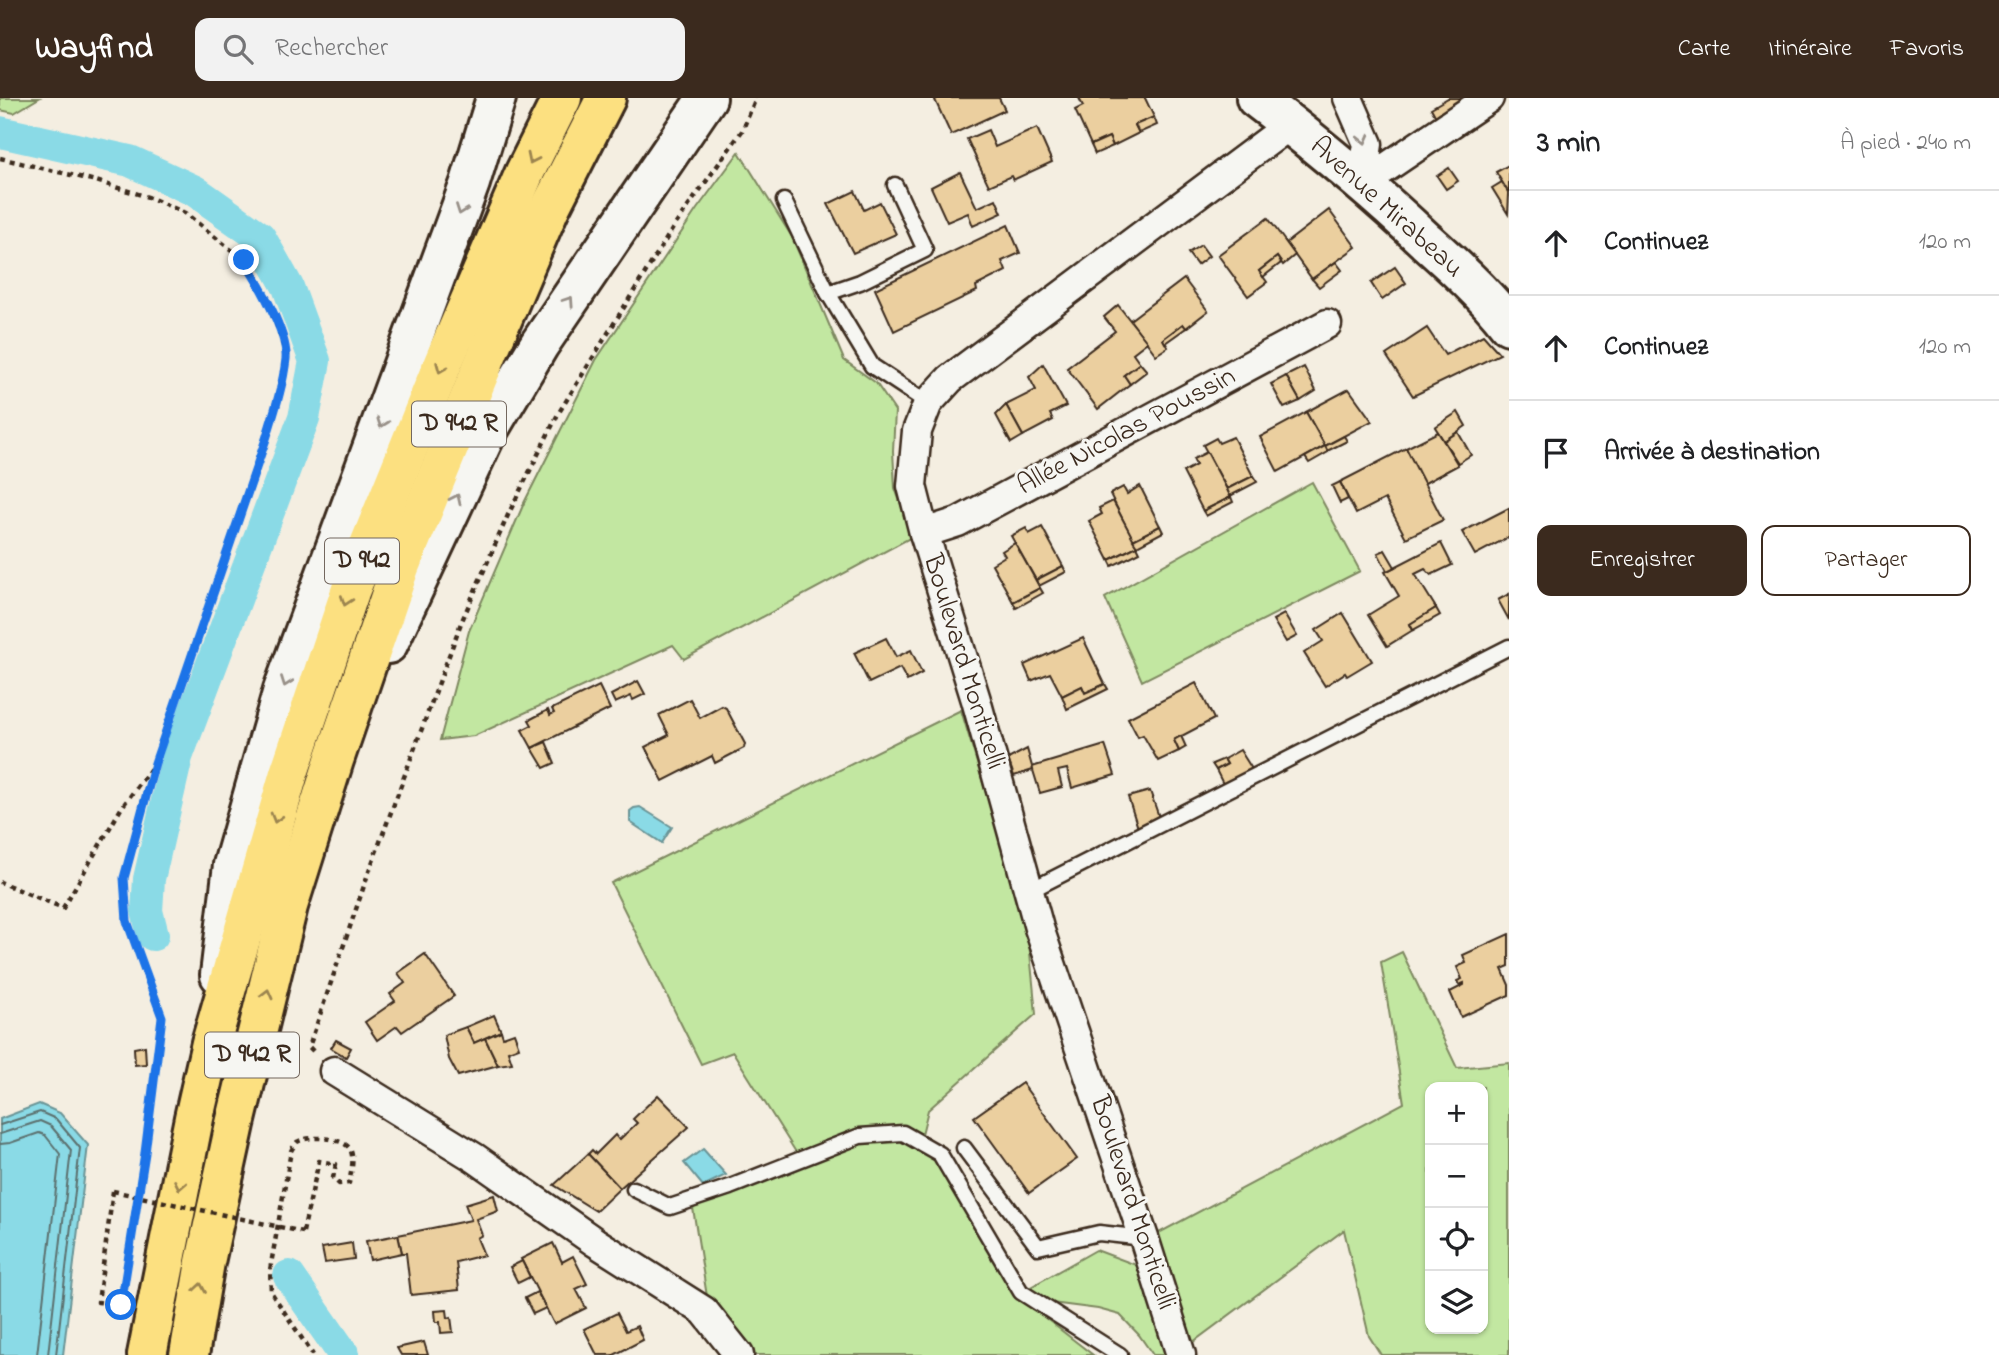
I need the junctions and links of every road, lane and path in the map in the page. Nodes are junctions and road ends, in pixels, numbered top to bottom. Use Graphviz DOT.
graph roads {
  1 [pos="496,98"];
  2 [pos="562,98"];
  3 [pos="606,98"];
  4 [pos="706,98"];
  5 [pos="756,98"];
  6 [pos="1256,98"];
  7 [pos="1348,98"];
  8 [pos="1489,98"];
  9 [pos="1291,124"];
  10 [pos="0,158"];
  11 [pos="1362,184"];
  12 [pos="895,185"];
  13 [pos="784,201"];
  14 [pos="828,293"];
  15 [pos="1327,324"];
  16 [pos="1509,325"];
  17 [pos="928,403"];
  18 [pos="924,533"];
  19 [pos="1509,647"];
  20 [pos="334,760"];
  21 [pos="155,763"];
  22 [pos="0,881"];
  23 [pos="1028,891"];
  24 [pos="211,1043"];
  25 [pos="334,1071"];
  26 [pos="964,1148"];
  27 [pos="634,1189"];
  28 [pos="233,1217"];
  29 [pos="231,1230"];
  30 [pos="1144,1238"];
  31 [pos="127,1264"];
  32 [pos="121,1305"];
  33 [pos="147,1355"];
  34 [pos="189,1355"];
  35 [pos="313,1355"];
  36 [pos="738,1355"];
  37 [pos="1120,1355"];
  38 [pos="1181,1355"];
  1 -- 24 [label="main road, one-way"];
  2 -- 24 [label="main road, D 942, one-way"];
  3 -- 20 [label="main road, D 942 R"];
  20 -- 4 [label="main road, one-way"];
  5 -- 25 [label="path"];
  6 -- 9 [label="main road, Avenue Mirabeau"];
  7 -- 11 [label="street, one-way"];
  8 -- 11 [label="street"];
  9 -- 11 [label="main road, Avenue Mirabeau"];
  9 -- 17 [label="street, Boulevard Monticelli"];
  10 -- 21 [label="path"];
  11 -- 16 [label="main road, Avenue Mirabeau"];
  12 -- 14 [label="lane"];
  13 -- 14 [label="lane"];
  14 -- 17 [label="lane"];
  15 -- 18 [label="street, Allée Nicolas Poussin"];
  17 -- 18 [label="street, Boulevard Monticelli"];
  18 -- 23 [label="street, Boulevard Monticelli"];
  19 -- 23 [label="lane"];
  34 -- 20 [label="main road, D 942 R, one-way"];
  21 -- 22 [label="path"];
  21 -- 31 [label="path"];
  23 -- 30 [label="street, Boulevard Monticelli"];
  24 -- 33 [label="main road, D 942, one-way"];
  25 -- 36 [label="street"];
  26 -- 30 [label="lane"];
  27 -- 37 [label="lane"];
  28 -- 29 [label="path"];
  30 -- 38 [label="street, Boulevard Monticelli"];
  32 -- 35 [label="path, bridge"];
}
